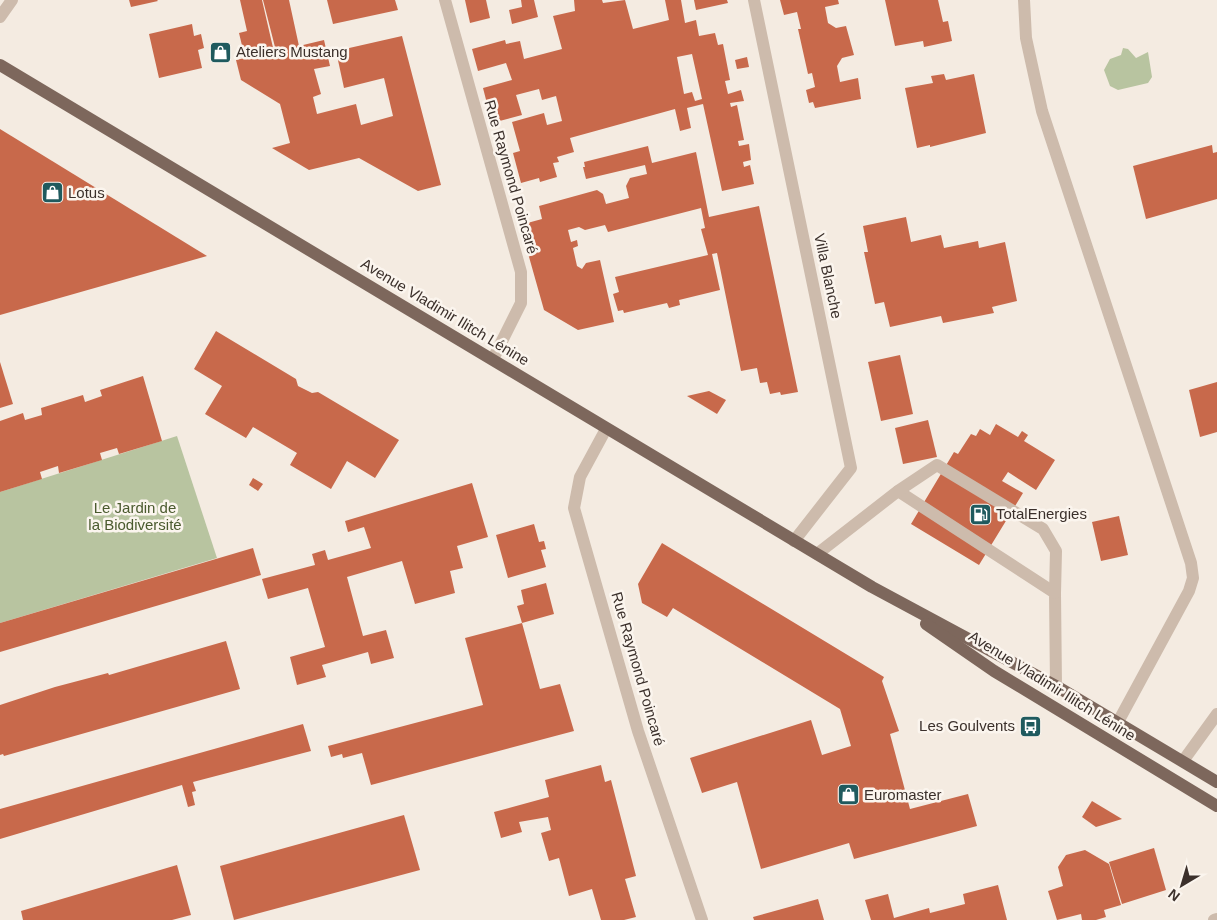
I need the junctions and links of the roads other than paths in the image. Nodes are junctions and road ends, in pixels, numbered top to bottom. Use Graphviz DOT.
graph roads {
  1 [pos="12,0"];
  2 [pos="445,0"];
  3 [pos="754,0"];
  4 [pos="1024,0"];
  5 [pos="0,17"];
  6 [pos="0,66"];
  7 [pos="493,358"];
  8 [pos="606,428"];
  9 [pos="898,491"];
  10 [pos="794,541"];
  11 [pos="817,554"];
  12 [pos="872,587"];
  13 [pos="1055,592"];
  14 [pos="1056,686"];
  15 [pos="1217,714"];
  16 [pos="1118,722"];
  17 [pos="1183,761"];
  18 [pos="1217,782"];
  19 [pos="1217,806"];
  20 [pos="702,920"];
  1 -- 5 [label="street"];
  2 -- 7 [label="street, Rue Raymond Poincaré"];
  3 -- 10 [label="street, Villa Blanche"];
  4 -- 16 [label="street"];
  6 -- 7 [label="main road, Avenue Vladimir Ilitch Lénine"];
  7 -- 8 [label="main road, Avenue Vladimir Ilitch Lénine"];
  8 -- 10 [label="main road, Avenue Vladimir Ilitch Lénine"];
  8 -- 20 [label="street, Rue Raymond Poincaré"];
  9 -- 11 [label="street"];
  9 -- 13 [label="street"];
  9 -- 13 [label="street"];
  10 -- 11 [label="main road, Avenue Vladimir Ilitch Lénine"];
  11 -- 12 [label="main road, Avenue Vladimir Ilitch Lénine"];
  12 -- 14 [label="main road, Avenue Vladimir Ilitch Lénine"];
  12 -- 19 [label="main road, Avenue Vladimir Ilitch Lénine"];
  13 -- 14 [label="street"];
  14 -- 16 [label="main road, Avenue Vladimir Ilitch Lénine"];
  15 -- 17 [label="street"];
  16 -- 17 [label="main road, Avenue Vladimir Ilitch Lénine"];
  17 -- 18 [label="main road, Avenue Vladimir Ilitch Lénine"];
}
